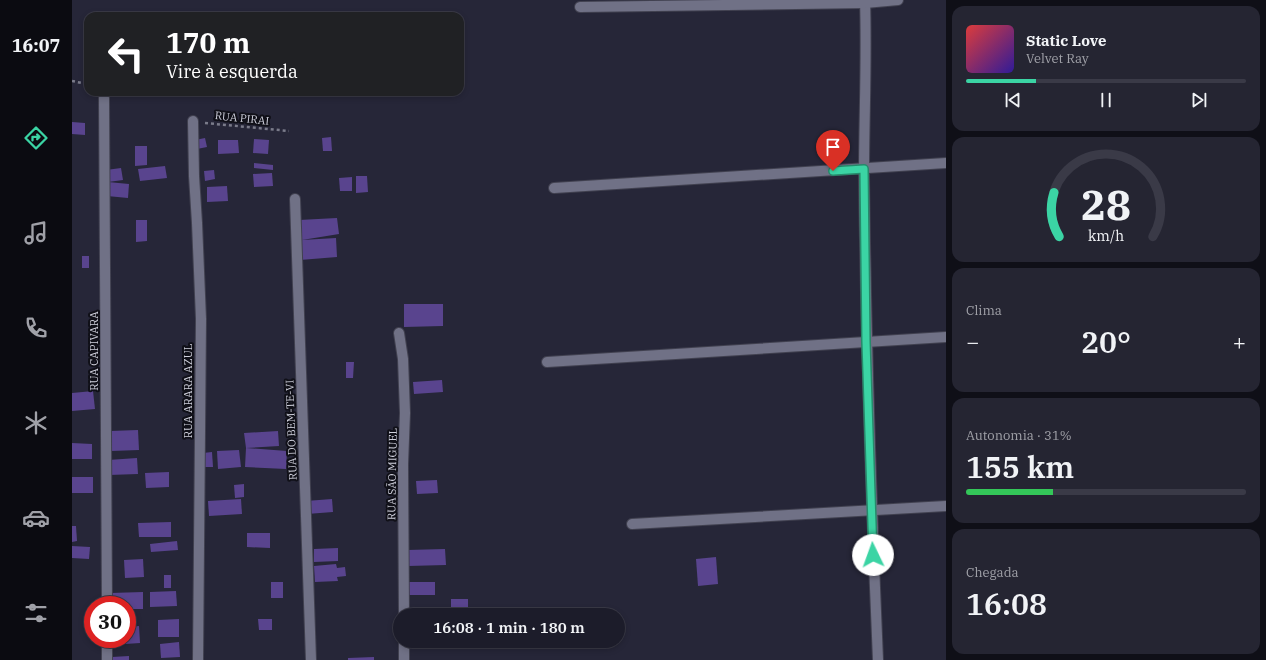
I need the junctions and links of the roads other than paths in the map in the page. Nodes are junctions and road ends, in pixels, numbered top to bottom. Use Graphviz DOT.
graph roads {
  1 [pos="898,0"];
  2 [pos="865,1"];
  3 [pos="580,7"];
  4 [pos="104,98"];
  5 [pos="193,122"];
  6 [pos="946,163"];
  7 [pos="864,169"];
  8 [pos="554,188"];
  9 [pos="295,199"];
  10 [pos="399,333"];
  11 [pos="946,337"];
  12 [pos="866,342"];
  13 [pos="547,362"];
  14 [pos="946,506"];
  15 [pos="871,510"];
  16 [pos="632,524"];
  17 [pos="107,596"];
  18 [pos="404,608"];
  19 [pos="107,648"];
  20 [pos="404,648"];
  21 [pos="107,660"];
  22 [pos="198,660"];
  23 [pos="311,660"];
  24 [pos="404,660"];
  25 [pos="878,660"];
  1 -- 2 [label="street"];
  2 -- 3 [label="street"];
  2 -- 7 [label="street"];
  4 -- 17 [label="street, RUA CAPIVARA"];
  5 -- 22 [label="street, RUA ARARA AZUL"];
  6 -- 7 [label="street"];
  7 -- 8 [label="street"];
  7 -- 12 [label="street"];
  9 -- 23 [label="street, RUA DO BEM-TE-VI"];
  10 -- 18 [label="street, RUA SÃO MIGUEL"];
  11 -- 12 [label="street"];
  12 -- 13 [label="street"];
  12 -- 15 [label="street"];
  14 -- 15 [label="street"];
  15 -- 16 [label="street"];
  15 -- 25 [label="street"];
  19 -- 21 [label="street"];
  20 -- 24 [label="street"];
}
